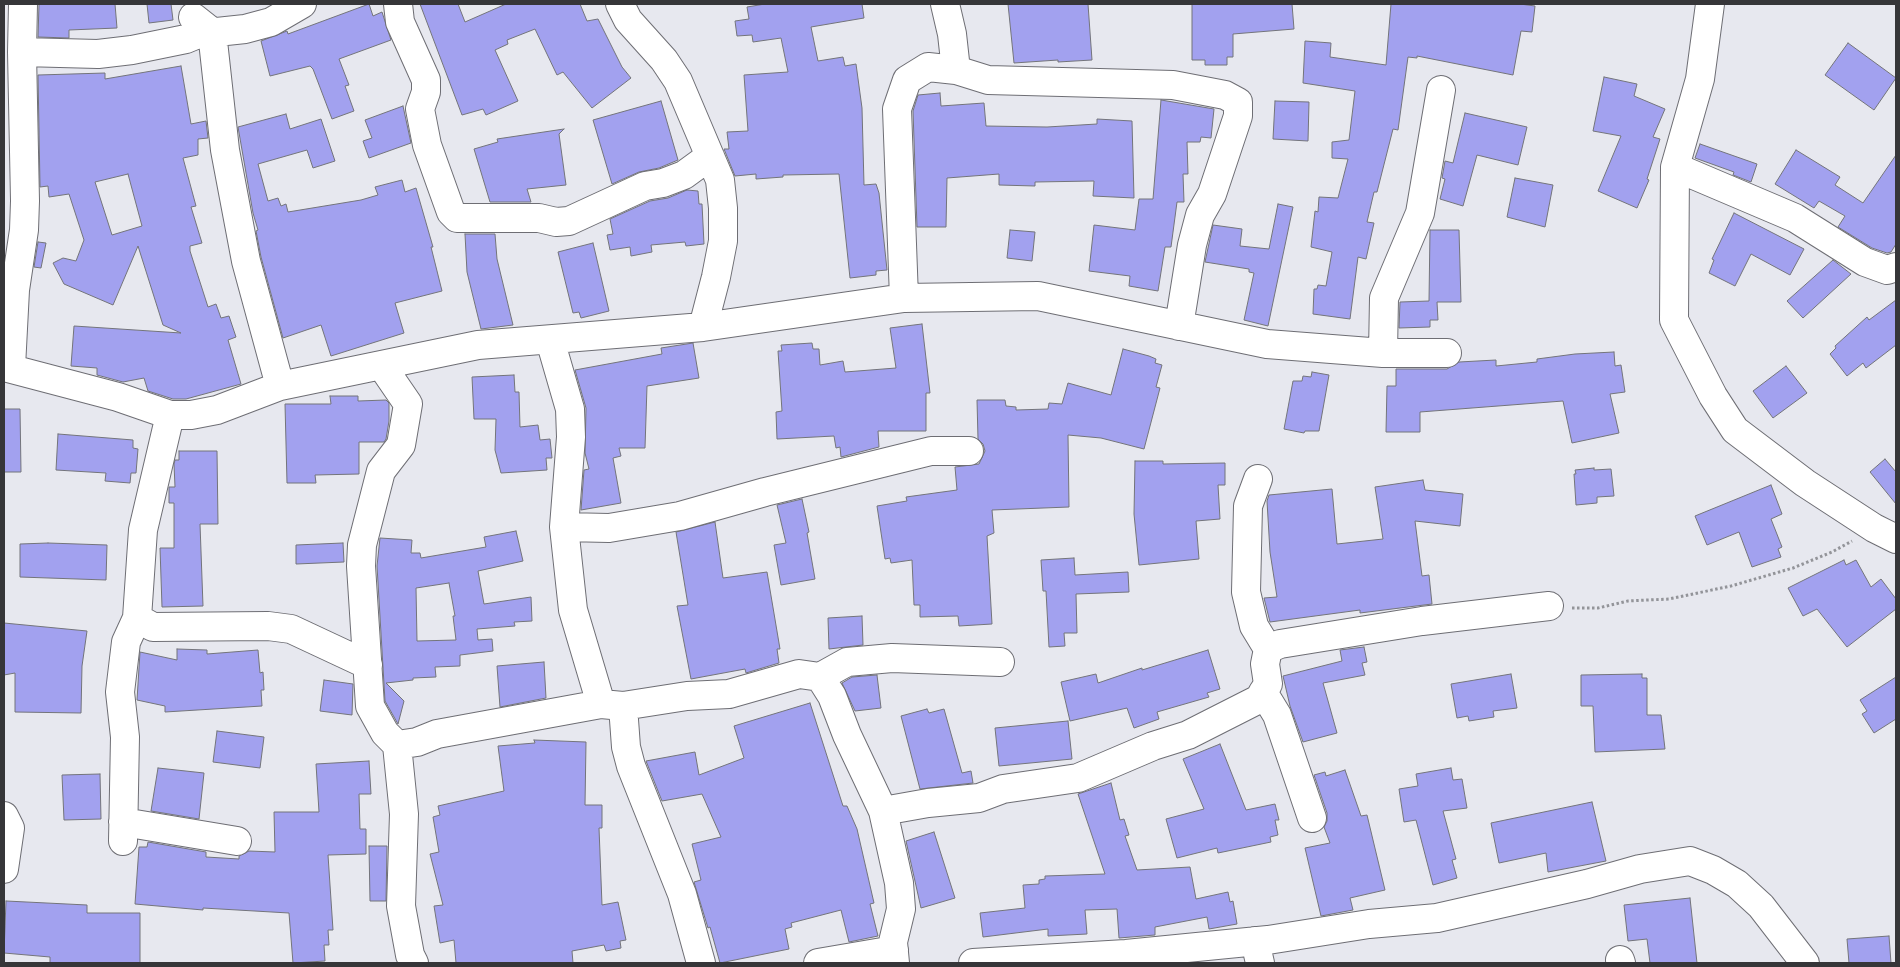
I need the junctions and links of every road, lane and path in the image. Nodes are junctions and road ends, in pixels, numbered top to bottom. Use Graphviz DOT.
graph roads {
  1 [pos="23,4"];
  2 [pos="302,4"];
  3 [pos="398,4"];
  4 [pos="620,4"];
  5 [pos="945,4"];
  6 [pos="1710,4"];
  7 [pos="195,23"];
  8 [pos="22,52"];
  9 [pos="956,70"];
  10 [pos="1441,90"];
  11 [pos="710,156"];
  12 [pos="1675,167"];
  13 [pos="1896,267"];
  14 [pos="904,298"];
  15 [pos="1179,326"];
  16 [pos="703,327"];
  17 [pos="550,340"];
  18 [pos="1383,353"];
  19 [pos="1446,353"];
  20 [pos="382,366"];
  21 [pos="7,367"];
  22 [pos="280,386"];
  23 [pos="170,415"];
  24 [pos="969,451"];
  25 [pos="1258,479"];
  26 [pos="564,527"];
  27 [pos="1885,534"];
  28 [pos="1549,606"];
  29 [pos="137,618"];
  30 [pos="1268,649"];
  31 [pos="1000,662"];
  32 [pos="368,665"];
  33 [pos="820,677"];
  34 [pos="1263,692"];
  35 [pos="612,705"];
  36 [pos="397,745"];
  37 [pos="883,810"];
  38 [pos="4,816"];
  39 [pos="1312,818"];
  40 [pos="237,841"];
  41 [pos="4,869"];
  42 [pos="1258,952"];
  43 [pos="894,957"];
  44 [pos="414,963"];
  45 [pos="701,963"];
  46 [pos="818,963"];
  47 [pos="973,963"];
  48 [pos="1805,963"];
  1 -- 8 [label="street"];
  2 -- 7 [label="street"];
  3 -- 11 [label="street"];
  4 -- 11 [label="street"];
  5 -- 9 [label="street"];
  6 -- 12 [label="street"];
  7 -- 8 [label="street"];
  7 -- 22 [label="street"];
  8 -- 21 [label="street"];
  9 -- 14 [label="street"];
  9 -- 15 [label="street"];
  10 -- 18 [label="street"];
  11 -- 16 [label="street"];
  12 -- 13 [label="street"];
  12 -- 27 [label="street"];
  14 -- 15 [label="street"];
  14 -- 16 [label="street"];
  15 -- 18 [label="street"];
  16 -- 17 [label="street"];
  17 -- 20 [label="street"];
  17 -- 26 [label="street"];
  18 -- 19 [label="street"];
  20 -- 22 [label="street"];
  20 -- 32 [label="street"];
  21 -- 23 [label="street"];
  22 -- 23 [label="street"];
  23 -- 29 [label="street"];
  24 -- 26 [label="street"];
  25 -- 30 [label="street"];
  26 -- 35 [label="street"];
  27 -- 28 [label="path"];
  28 -- 30 [label="street"];
  29 -- 32 [label="street"];
  29 -- 40 [label="street"];
  30 -- 34 [label="street"];
  31 -- 33 [label="street"];
  32 -- 36 [label="street"];
  33 -- 35 [label="street"];
  33 -- 37 [label="street"];
  34 -- 37 [label="street"];
  34 -- 39 [label="street"];
  35 -- 36 [label="street"];
  35 -- 45 [label="street"];
  36 -- 44 [label="street"];
  37 -- 43 [label="street"];
  38 -- 41 [label="street"];
  42 -- 47 [label="street"];
  42 -- 48 [label="street"];
  43 -- 46 [label="street"];
}
